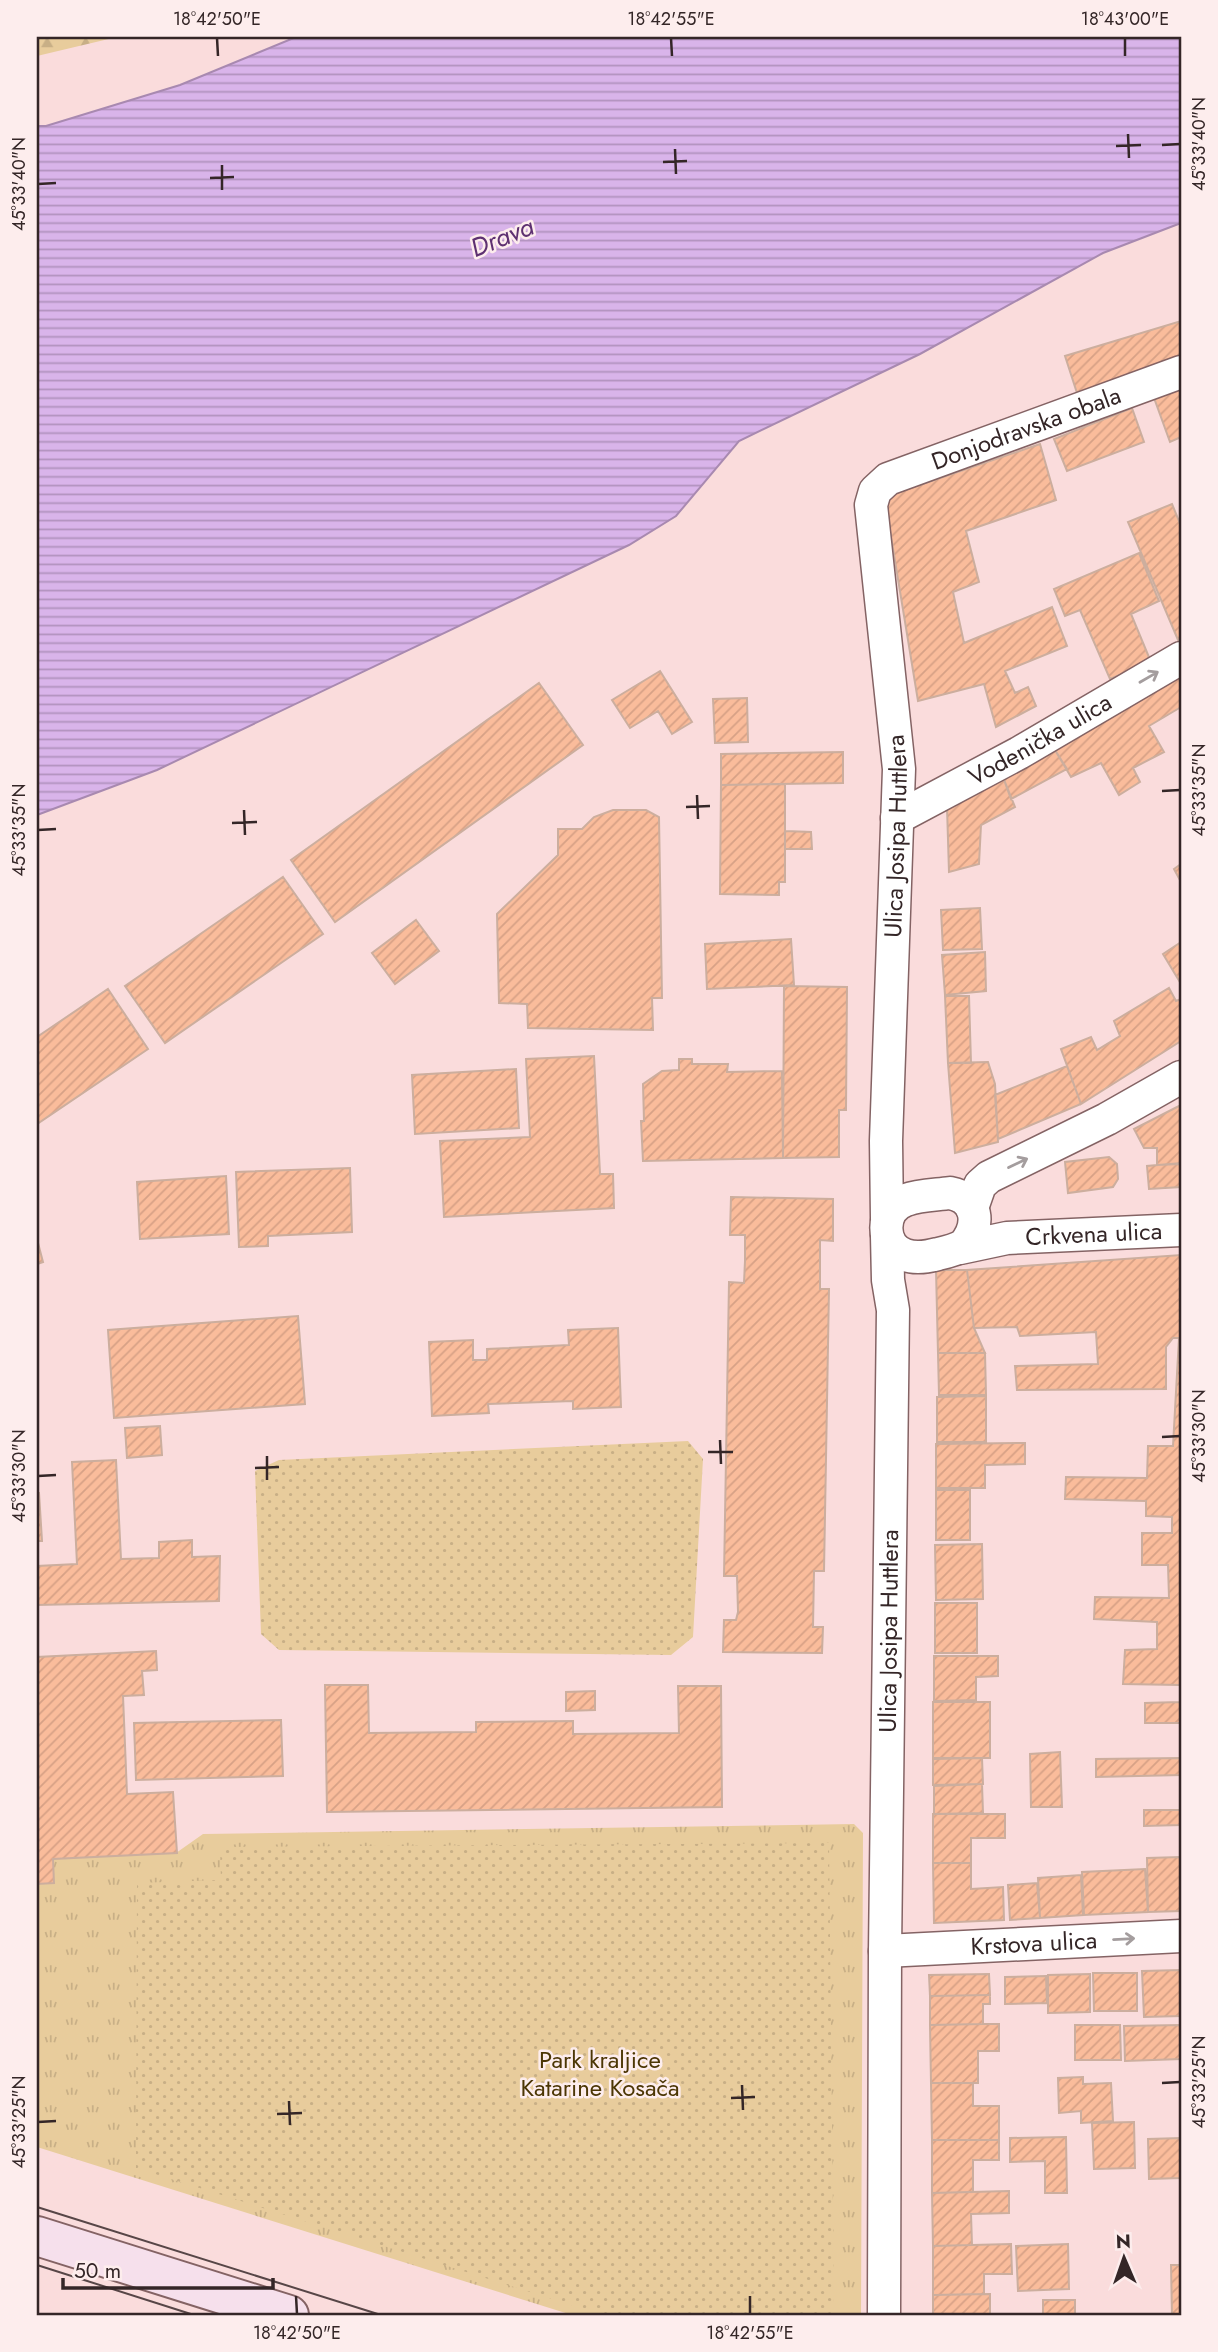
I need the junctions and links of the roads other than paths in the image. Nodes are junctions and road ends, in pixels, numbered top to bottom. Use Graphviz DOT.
graph roads {
  1 [pos="1181,372"];
  2 [pos="875,491"];
  3 [pos="1181,658"];
  4 [pos="897,818"];
  5 [pos="1181,1077"];
  6 [pos="886,1141"];
  7 [pos="929,1196"];
  8 [pos="973,1214"];
  9 [pos="887,1227"];
  10 [pos="1181,1230"];
  11 [pos="1007,1238"];
  12 [pos="960,1248"];
  13 [pos="927,1257"];
  14 [pos="894,1310"];
  15 [pos="1181,1936"];
  16 [pos="884,1951"];
  17 [pos="37,2236"];
  18 [pos="289,2315"];
  19 [pos="884,2315"];
  1 -- 2 [label="street, Donjodravska obala"];
  2 -- 4 [label="street, Ulica Josipa Huttlera"];
  4 -- 3 [label="street, Vodenička ulica, one-way"];
  4 -- 6 [label="street, Ulica Josipa Huttlera"];
  8 -- 5 [label="street, one-way"];
  6 -- 7 [label="street, Ulica Josipa Huttlera"];
  6 -- 9 [label="street, Ulica Josipa Huttlera"];
  7 -- 8 [label="street"];
  7 -- 9 [label="street"];
  8 -- 11 [label="street, Crkvena ulica"];
  8 -- 12 [label="street"];
  9 -- 13 [label="street"];
  9 -- 14 [label="street, Ulica Josipa Huttlera"];
  10 -- 11 [label="street, Crkvena ulica"];
  11 -- 12 [label="street, Crkvena ulica"];
  12 -- 13 [label="street"];
  13 -- 14 [label="street, Ulica Josipa Huttlera"];
  14 -- 16 [label="street, Ulica Josipa Huttlera"];
  16 -- 15 [label="street, Krstova ulica, one-way"];
  16 -- 19 [label="street"];
  17 -- 18 [label="main road"];
}
